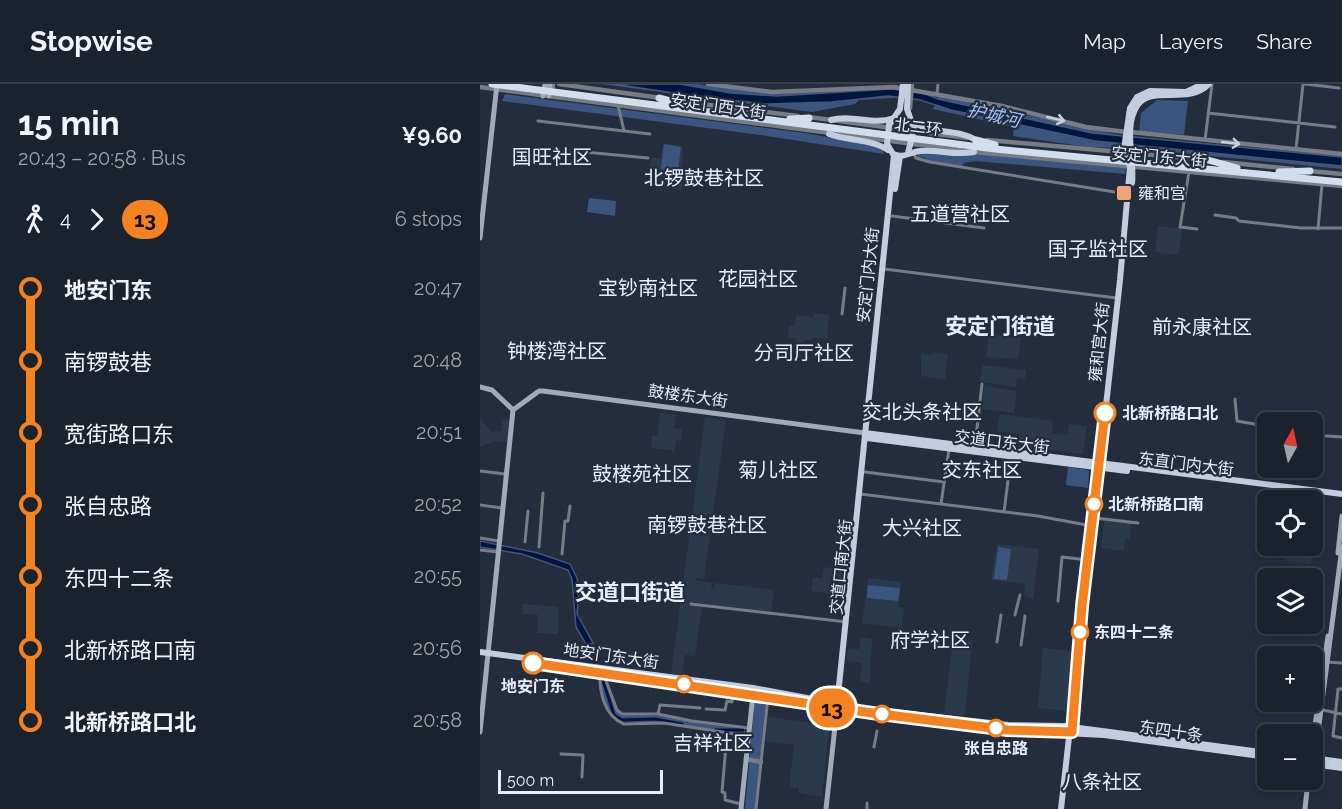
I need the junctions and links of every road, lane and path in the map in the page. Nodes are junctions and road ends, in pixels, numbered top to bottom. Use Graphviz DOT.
graph roads {
  1 [pos="520,84"];
  2 [pos="541,84"];
  3 [pos="552,84"];
  4 [pos="559,84"];
  5 [pos="708,84"];
  6 [pos="810,84"];
  7 [pos="938,84"];
  8 [pos="1203,84"];
  9 [pos="1210,84"];
  10 [pos="1304,84"];
  11 [pos="890,85"];
  12 [pos="906,85"];
  13 [pos="483,86"];
  14 [pos="495,86"];
  15 [pos="596,86"];
  16 [pos="918,87"];
  17 [pos="1339,88"];
  18 [pos="809,92"];
  19 [pos="937,93"];
  20 [pos="546,96"];
  21 [pos="659,98"];
  22 [pos="904,102"];
  23 [pos="619,103"];
  24 [pos="692,109"];
  25 [pos="667,111"];
  26 [pos="1208,113"];
  27 [pos="894,116"];
  28 [pos="809,117"];
  29 [pos="790,119"];
  30 [pos="913,119"];
  31 [pos="760,120"];
  32 [pos="831,120"];
  33 [pos="538,121"];
  34 [pos="1299,123"];
  35 [pos="1086,127"];
  36 [pos="1335,127"];
  37 [pos="784,128"];
  38 [pos="624,131"];
  39 [pos="1128,133"];
  40 [pos="650,134"];
  41 [pos="830,134"];
  42 [pos="1172,137"];
  43 [pos="976,140"];
  44 [pos="1205,140"];
  45 [pos="995,147"];
  46 [pos="1296,149"];
  47 [pos="574,151"];
  48 [pos="911,151"];
  49 [pos="1127,151"];
  50 [pos="974,152"];
  51 [pos="1026,152"];
  52 [pos="895,154"];
  53 [pos="1342,154"];
  54 [pos="1088,156"];
  55 [pos="648,158"];
  56 [pos="1051,159"];
  57 [pos="1195,159"];
  58 [pos="1132,167"];
  59 [pos="1209,167"];
  60 [pos="1234,170"];
  61 [pos="1191,172"];
  62 [pos="1309,175"];
  63 [pos="1268,176"];
  64 [pos="1341,179"];
  65 [pos="1293,182"];
  66 [pos="1322,184"];
  67 [pos="1334,186"];
  68 [pos="482,191"];
  69 [pos="1127,194"];
  70 [pos="1215,215"];
  71 [pos="892,216"];
  72 [pos="1125,223"];
  73 [pos="984,228"];
  74 [pos="1342,228"];
  75 [pos="1197,229"];
  76 [pos="1318,229"];
  77 [pos="480,238"];
  78 [pos="884,269"];
  79 [pos="845,288"];
  80 [pos="1117,298"];
  81 [pos="842,314"];
  82 [pos="982,384"];
  83 [pos="480,387"];
  84 [pos="1235,399"];
  85 [pos="513,410"];
  86 [pos="1257,424"];
  87 [pos="867,435"];
  88 [pos="1323,436"];
  89 [pos="1342,437"];
  90 [pos="949,446"];
  91 [pos="975,446"];
  92 [pos="1011,454"];
  93 [pos="1099,465"];
  94 [pos="480,471"];
  95 [pos="865,472"];
  96 [pos="507,474"];
  97 [pos="944,482"];
  98 [pos="543,493"];
  99 [pos="861,494"];
  100 [pos="1342,495"];
  101 [pos="941,504"];
  102 [pos="480,505"];
  103 [pos="570,506"];
  104 [pos="503,508"];
  105 [pos="528,512"];
  106 [pos="1005,512"];
  107 [pos="1342,516"];
  108 [pos="1093,517"];
  109 [pos="1138,523"];
  110 [pos="1092,526"];
  111 [pos="480,538"];
  112 [pos="500,541"];
  113 [pos="525,542"];
  114 [pos="539,547"];
  115 [pos="1342,547"];
  116 [pos="480,550"];
  117 [pos="498,552"];
  118 [pos="562,554"];
  119 [pos="1088,560"];
  120 [pos="1020,595"];
  121 [pos="1058,601"];
  122 [pos="690,604"];
  123 [pos="1001,615"];
  124 [pos="1015,615"];
  125 [pos="1025,616"];
  126 [pos="847,623"];
  127 [pos="997,642"];
  128 [pos="1021,645"];
  129 [pos="484,654"];
  130 [pos="1326,662"];
  131 [pos="1342,663"];
  132 [pos="603,673"];
  133 [pos="1342,689"];
  134 [pos="733,691"];
  135 [pos="753,691"];
  136 [pos="768,697"];
  137 [pos="838,706"];
  138 [pos="700,708"];
  139 [pos="706,709"];
  140 [pos="1323,710"];
  141 [pos="1336,713"];
  142 [pos="658,714"];
  143 [pos="1342,714"];
  144 [pos="627,715"];
  145 [pos="692,722"];
  146 [pos="626,724"];
  147 [pos="1316,724"];
  148 [pos="691,728"];
  149 [pos="749,728"];
  150 [pos="1071,729"];
  151 [pos="877,731"];
  152 [pos="480,732"];
  153 [pos="727,733"];
  154 [pos="748,736"];
  155 [pos="1342,738"];
  156 [pos="874,747"];
  157 [pos="1257,752"];
  158 [pos="561,754"];
  159 [pos="1257,755"];
  160 [pos="746,759"];
  161 [pos="1323,761"];
  162 [pos="761,762"];
  163 [pos="1342,762"];
  164 [pos="1323,763"];
  165 [pos="1342,768"];
  166 [pos="582,777"];
  167 [pos="1308,790"];
  168 [pos="867,804"];
  169 [pos="741,806"];
  170 [pos="756,809"];
  171 [pos="827,809"];
  172 [pos="867,809"];
  173 [pos="1061,809"];
  174 [pos="1305,809"];
  1 -- 24 [label="highway, 北二环"];
  2 -- 20 [label="main road"];
  3 -- 20 [label="main road"];
  4 -- 15 [label="street, 安定门西大街"];
  4 -- 20 [label="street"];
  5 -- 18 [label="street"];
  6 -- 18 [label="street"];
  7 -- 19 [label="street"];
  8 -- 39 [label="main road"];
  9 -- 26 [label="street"];
  9 -- 39 [label="main road"];
  10 -- 17 [label="street"];
  10 -- 34 [label="street"];
  11 -- 16 [label="street"];
  11 -- 18 [label="street"];
  12 -- 22 [label="main road"];
  13 -- 14 [label="street, 安定门西大街"];
  14 -- 20 [label="street, 安定门西大街"];
  14 -- 23 [label="highway, 北二环"];
  14 -- 68 [label="main road"];
  15 -- 21 [label="street, 安定门西大街"];
  16 -- 19 [label="street"];
  19 -- 35 [label="street, one-way"];
  20 -- 23 [label="street, 安定门西大街"];
  21 -- 24 [label="highway"];
  21 -- 28 [label="street, 安定门西大街"];
  22 -- 27 [label="main road"];
  22 -- 30 [label="main road"];
  23 -- 24 [label="highway, 北二环"];
  23 -- 25 [label="street, 安定门西大街"];
  23 -- 38 [label="street"];
  24 -- 25 [label="highway"];
  24 -- 29 [label="highway, 北二环"];
  24 -- 31 [label="highway, 北二环"];
  25 -- 37 [label="street, 安定门西大街"];
  26 -- 34 [label="street"];
  26 -- 44 [label="street"];
  27 -- 32 [label="main road"];
  27 -- 52 [label="main road"];
  28 -- 29 [label="highway"];
  28 -- 32 [label="street, 安定门西大街"];
  29 -- 45 [label="highway, 北二环"];
  30 -- 43 [label="main road"];
  30 -- 48 [label="main road"];
  31 -- 37 [label="highway"];
  31 -- 45 [label="highway, 北二环"];
  32 -- 43 [label="street, 安定门东大街"];
  33 -- 38 [label="street"];
  34 -- 36 [label="street"];
  34 -- 46 [label="street"];
  35 -- 39 [label="street"];
  35 -- 42 [label="street"];
  37 -- 41 [label="street, 安定门西大街"];
  38 -- 40 [label="street"];
  39 -- 42 [label="street"];
  39 -- 49 [label="main road"];
  41 -- 50 [label="street, 安定门西大街"];
  41 -- 52 [label="main road"];
  42 -- 44 [label="street"];
  43 -- 45 [label="highway"];
  43 -- 54 [label="street, 安定门东大街"];
  44 -- 46 [label="street, one-way"];
  45 -- 50 [label="highway"];
  45 -- 51 [label="highway, 北二环"];
  45 -- 54 [label="highway, 北二环"];
  46 -- 53 [label="street"];
  47 -- 55 [label="street"];
  48 -- 50 [label="main road"];
  48 -- 52 [label="main road"];
  48 -- 69 [label="street"];
  49 -- 54 [label="street, 安定门东大街"];
  49 -- 57 [label="street, 安定门东大街"];
  49 -- 58 [label="main road"];
  50 -- 56 [label="street, 安定门东大街"];
  51 -- 54 [label="highway, 北二环"];
  51 -- 56 [label="highway"];
  52 -- 71 [label="main road, 安定门内大街"];
  52 -- 78 [label="main road, 安定门内大街"];
  54 -- 56 [label="street, 安定门东大街"];
  54 -- 58 [label="street, 安定门东大街"];
  54 -- 59 [label="highway, 北二环"];
  57 -- 59 [label="street, 安定门东大街"];
  57 -- 61 [label="street"];
  58 -- 61 [label="street, 安定门东大街"];
  58 -- 69 [label="main road, 雍和宫大街"];
  58 -- 72 [label="main road, 雍和宫大街"];
  59 -- 60 [label="highway"];
  59 -- 60 [label="highway"];
  59 -- 61 [label="street, 安定门东大街"];
  59 -- 62 [label="street, 安定门东大街"];
  59 -- 65 [label="street, 安定门东大街"];
  60 -- 62 [label="highway"];
  60 -- 63 [label="highway"];
  61 -- 75 [label="street"];
  62 -- 63 [label="highway"];
  62 -- 64 [label="highway"];
  63 -- 65 [label="highway"];
  64 -- 67 [label="street"];
  64 -- 67 [label="street, 安定门东大街"];
  65 -- 66 [label="street, 安定门东大街"];
  66 -- 67 [label="street, 安定门东大街"];
  66 -- 76 [label="street"];
  68 -- 77 [label="main road"];
  69 -- 72 [label="main road, 雍和宫大街"];
  70 -- 76 [label="street"];
  71 -- 73 [label="street"];
  71 -- 78 [label="main road, 安定门内大街"];
  72 -- 80 [label="main road, 雍和宫大街"];
  74 -- 76 [label="street"];
  78 -- 80 [label="street"];
  78 -- 87 [label="main road, 安定门内大街"];
  79 -- 81 [label="street"];
  80 -- 93 [label="main road, 雍和宫大街"];
  82 -- 91 [label="street"];
  83 -- 85 [label="main road"];
  84 -- 86 [label="street"];
  85 -- 87 [label="main road, 鼓楼东大街"];
  85 -- 96 [label="main road"];
  87 -- 90 [label="main road, 交道口东大街"];
  87 -- 95 [label="main road, 交道口南大街"];
  87 -- 99 [label="main road, 交道口南大街"];
  88 -- 89 [label="street"];
  90 -- 91 [label="main road, 交道口东大街"];
  90 -- 92 [label="main road, 交道口东大街"];
  90 -- 97 [label="street"];
  91 -- 92 [label="main road, 交道口东大街"];
  92 -- 93 [label="main road, 交道口东大街"];
  92 -- 106 [label="street"];
  93 -- 100 [label="main road, 东直门内大街"];
  93 -- 108 [label="main road, 雍和宫大街"];
  94 -- 96 [label="street"];
  95 -- 97 [label="street"];
  95 -- 99 [label="main road, 交道口南大街"];
  96 -- 104 [label="main road"];
  97 -- 101 [label="street"];
  98 -- 114 [label="street"];
  99 -- 101 [label="street"];
  99 -- 126 [label="main road, 交道口南大街"];
  101 -- 106 [label="street"];
  102 -- 104 [label="street"];
  103 -- 118 [label="street"];
  104 -- 112 [label="main road"];
  105 -- 113 [label="street"];
  106 -- 110 [label="street"];
  107 -- 130 [label="main road"];
  108 -- 109 [label="street"];
  108 -- 110 [label="main road, 雍和宫大街"];
  110 -- 119 [label="main road, 雍和宫大街"];
  111 -- 112 [label="street"];
  112 -- 117 [label="main road"];
  115 -- 130 [label="main road"];
  116 -- 117 [label="street"];
  117 -- 129 [label="main road"];
  119 -- 121 [label="street"];
  119 -- 150 [label="main road, 雍和宫大街"];
  120 -- 124 [label="street"];
  122 -- 126 [label="street"];
  123 -- 127 [label="street"];
  125 -- 128 [label="street"];
  126 -- 137 [label="main road, 交道口南大街"];
  129 -- 132 [label="main road, 地安门东大街"];
  129 -- 135 [label="main road, 地安门东大街"];
  129 -- 152 [label="main road"];
  130 -- 131 [label="street"];
  130 -- 140 [label="main road"];
  130 -- 147 [label="main road"];
  132 -- 134 [label="main road, 地安门东大街"];
  132 -- 144 [label="street"];
  132 -- 146 [label="street"];
  133 -- 141 [label="street"];
  134 -- 135 [label="main road, 地安门东大街"];
  134 -- 139 [label="street"];
  135 -- 136 [label="main road, 地安门东大街"];
  135 -- 137 [label="main road, 地安门东大街"];
  135 -- 149 [label="main road"];
  136 -- 137 [label="main road, 地安门东大街"];
  136 -- 162 [label="street"];
  137 -- 150 [label="main road"];
  137 -- 171 [label="main road"];
  138 -- 142 [label="street"];
  140 -- 141 [label="street"];
  141 -- 143 [label="street"];
  141 -- 155 [label="street"];
  142 -- 144 [label="street"];
  142 -- 145 [label="street"];
  144 -- 146 [label="street"];
  145 -- 148 [label="street"];
  145 -- 149 [label="street"];
  146 -- 148 [label="street"];
  148 -- 153 [label="street"];
  149 -- 154 [label="main road"];
  150 -- 157 [label="main road, 东四十条"];
  150 -- 159 [label="main road, 东四十条"];
  150 -- 173 [label="main road, 雍和宫大街"];
  151 -- 156 [label="street"];
  153 -- 154 [label="street"];
  153 -- 169 [label="street"];
  154 -- 160 [label="main road"];
  158 -- 166 [label="street"];
  160 -- 162 [label="street"];
  160 -- 169 [label="main road"];
  161 -- 163 [label="main road"];
  162 -- 170 [label="street"];
  164 -- 165 [label="main road"];
  167 -- 174 [label="main road"];
  168 -- 172 [label="street"];
}
